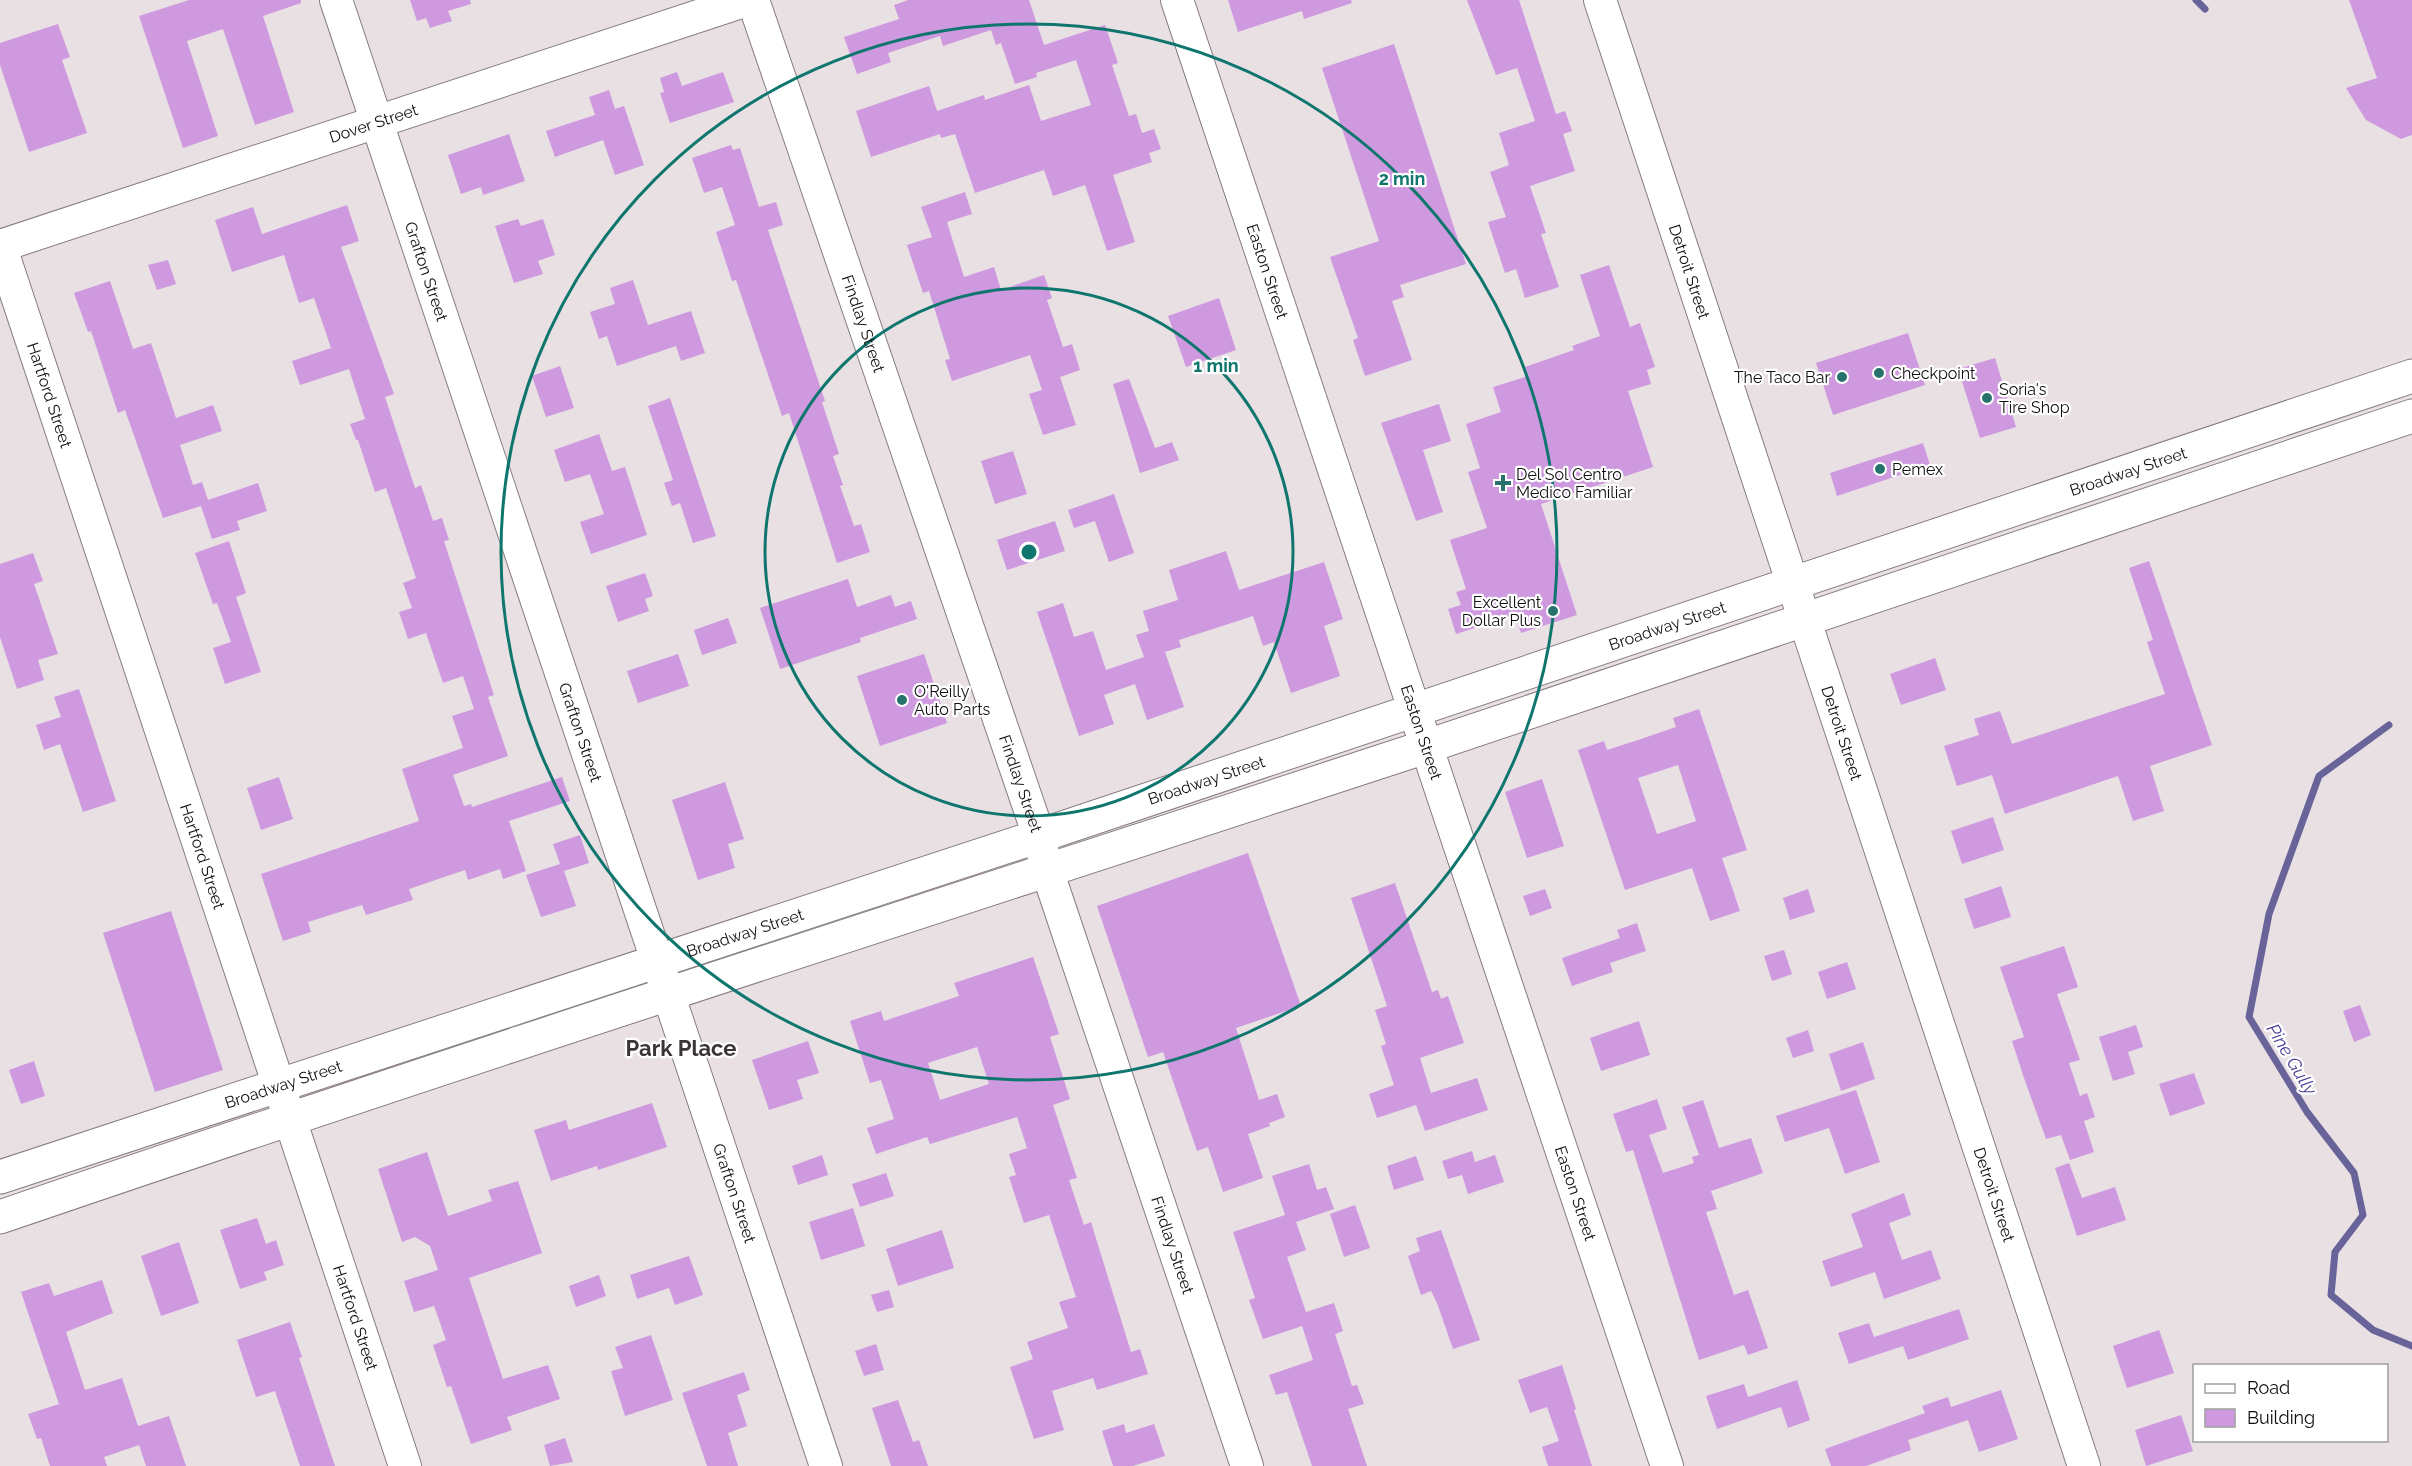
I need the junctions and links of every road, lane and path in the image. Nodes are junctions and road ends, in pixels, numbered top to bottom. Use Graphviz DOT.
graph roads {
  1 [pos="336,0"];
  2 [pos="747,0"];
  3 [pos="753,0"];
  4 [pos="1177,0"];
  5 [pos="1600,0"];
  6 [pos="376,122"];
  7 [pos="0,246"];
  8 [pos="2412,376"];
  9 [pos="2412,416"];
  10 [pos="2081,486"];
  11 [pos="2092,522"];
  12 [pos="1792,583"];
  13 [pos="1804,619"];
  14 [pos="1414,711"];
  15 [pos="1425,747"];
  16 [pos="1039,836"];
  17 [pos="1047,870"];
  18 [pos="660,962"];
  19 [pos="671,996"];
  20 [pos="278,1084"];
  21 [pos="289,1119"];
  22 [pos="0,1177"];
  23 [pos="0,1217"];
  24 [pos="2078,1464"];
  25 [pos="405,1466"];
  26 [pos="826,1466"];
  27 [pos="1247,1466"];
  28 [pos="1666,1466"];
  1 -- 6 [label="street, Grafton Street"];
  2 -- 6 [label="street, Dover Street"];
  3 -- 16 [label="street, Findlay Street"];
  4 -- 14 [label="street, Easton Street"];
  5 -- 12 [label="street, Detroit Street"];
  6 -- 7 [label="street, Dover Street"];
  6 -- 18 [label="street, Grafton Street"];
  7 -- 20 [label="street, Hartford Street"];
  8 -- 10 [label="main road, Broadway Street"];
  9 -- 11 [label="main road"];
  10 -- 11 [label="main road"];
  10 -- 12 [label="main road, Broadway Street"];
  11 -- 13 [label="main road"];
  12 -- 13 [label="street, Detroit Street"];
  12 -- 14 [label="main road, Broadway Street"];
  13 -- 15 [label="main road"];
  13 -- 24 [label="street, Detroit Street"];
  14 -- 15 [label="street, Easton Street"];
  14 -- 16 [label="main road, Broadway Street"];
  15 -- 17 [label="main road"];
  15 -- 28 [label="street, Easton Street"];
  16 -- 17 [label="street, Findlay Street"];
  16 -- 18 [label="main road, Broadway Street"];
  17 -- 19 [label="main road"];
  17 -- 27 [label="street, Findlay Street"];
  18 -- 19 [label="street, Grafton Street"];
  18 -- 20 [label="main road, Broadway Street"];
  19 -- 21 [label="main road"];
  19 -- 26 [label="street, Grafton Street"];
  20 -- 21 [label="street, Hartford Street"];
  20 -- 22 [label="main road, Broadway Street"];
  21 -- 23 [label="main road"];
  21 -- 25 [label="street, Hartford Street"];
}
